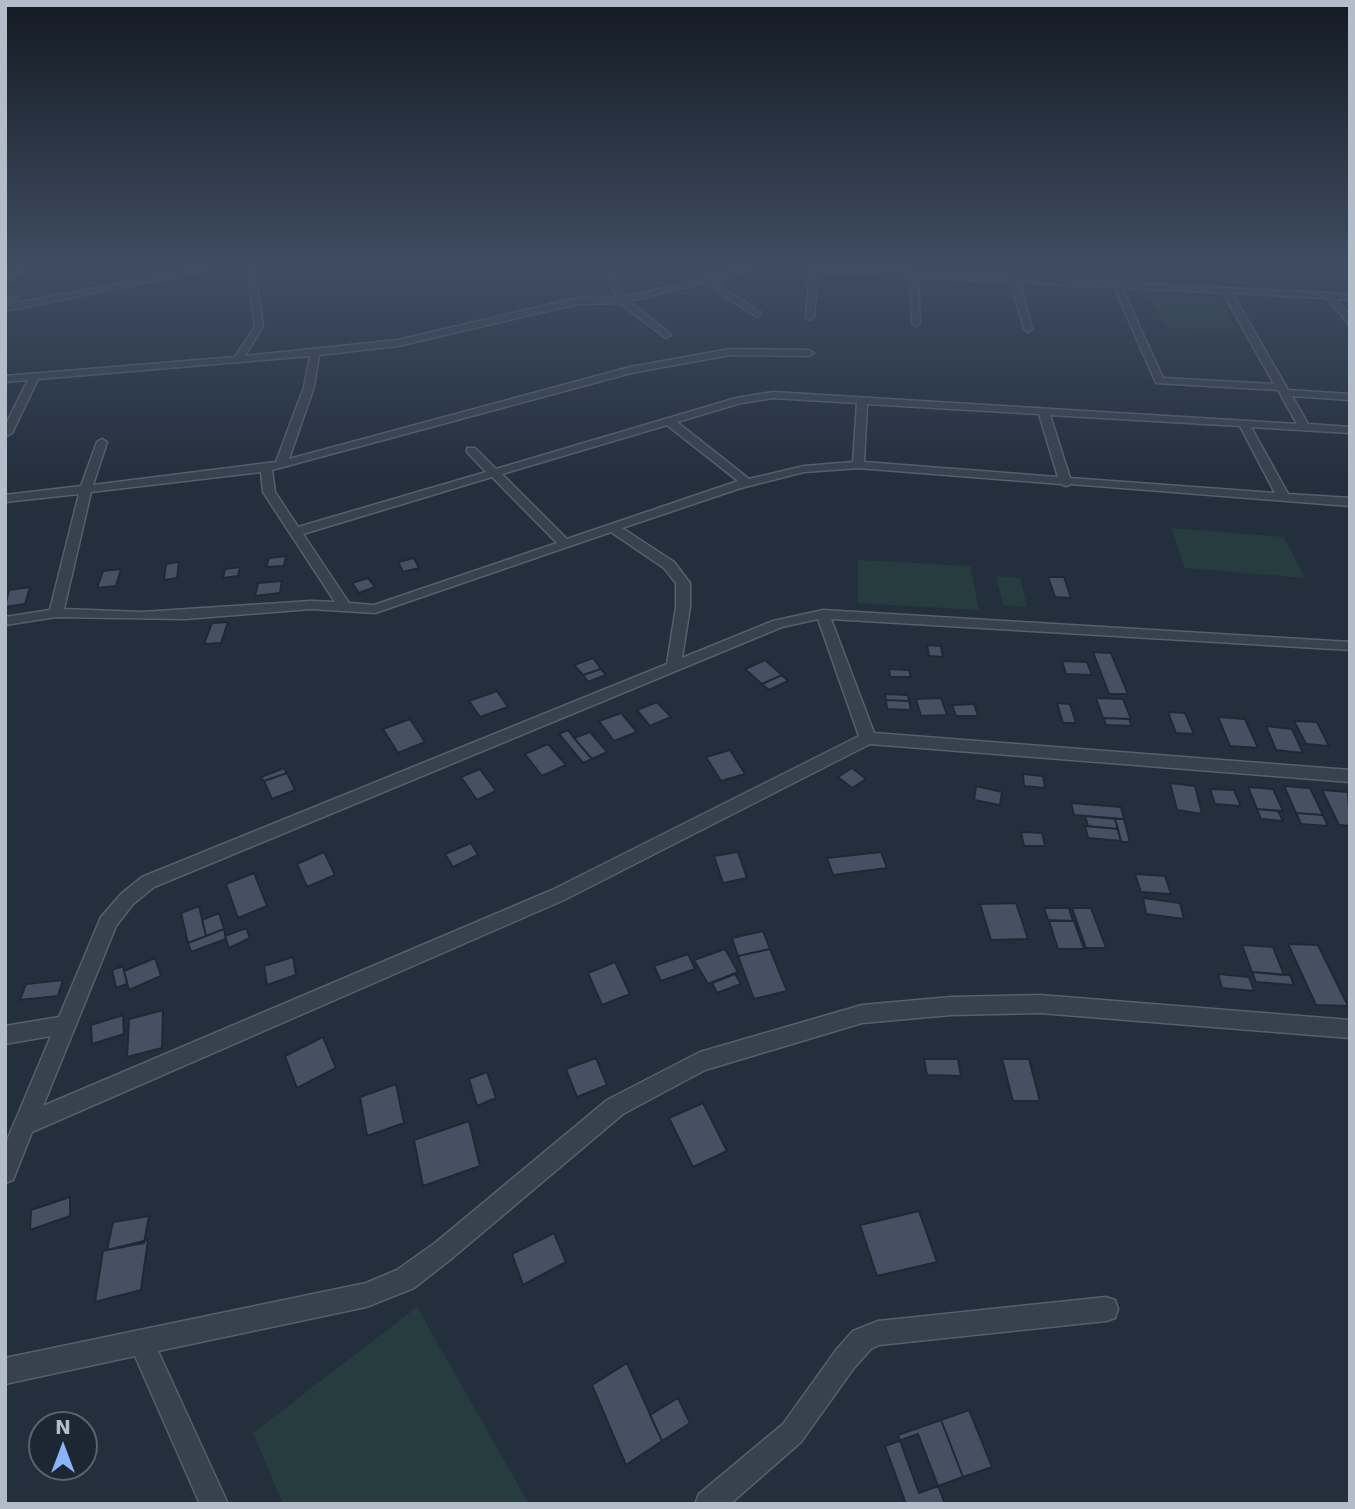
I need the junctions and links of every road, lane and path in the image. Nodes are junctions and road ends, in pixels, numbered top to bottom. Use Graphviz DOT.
graph roads {
  1 [pos="250,340"];
  2 [pos="409,340"];
  3 [pos="1141,340"];
  4 [pos="1254,340"];
  5 [pos="315,353"];
  6 [pos="809,353"];
  7 [pos="238,359"];
  8 [pos="34,377"];
  9 [pos="5,379"];
  10 [pos="1282,390"];
  11 [pos="1350,397"];
  12 [pos="862,399"];
  13 [pos="1043,411"];
  14 [pos="669,421"];
  15 [pos="1243,424"];
  16 [pos="1304,427"];
  17 [pos="1350,430"];
  18 [pos="7,433"];
  19 [pos="102,442"];
  20 [pos="471,450"];
  21 [pos="281,464"];
  22 [pos="858,465"];
  23 [pos="266,468"];
  24 [pos="492,474"];
  25 [pos="746,482"];
  26 [pos="1066,483"];
  27 [pos="86,489"];
  28 [pos="1284,498"];
  29 [pos="5,499"];
  30 [pos="1350,502"];
  31 [pos="613,527"];
  32 [pos="296,532"];
  33 [pos="565,544"];
  34 [pos="345,607"];
  35 [pos="56,613"];
  36 [pos="822,614"];
  37 [pos="5,621"];
  38 [pos="1350,646"];
  39 [pos="674,667"];
  40 [pos="868,738"];
  41 [pos="1350,776"];
  42 [pos="65,1025"];
  43 [pos="1350,1029"];
  44 [pos="5,1035"];
  45 [pos="24,1125"];
  46 [pos="5,1172"];
  47 [pos="1107,1309"];
  48 [pos="142,1342"];
  49 [pos="5,1371"];
  50 [pos="214,1504"];
  51 [pos="709,1504"];
  1 -- 7 [label="street"];
  2 -- 5 [label="street"];
  3 -- 10 [label="street"];
  4 -- 10 [label="street"];
  5 -- 7 [label="street"];
  5 -- 21 [label="street"];
  6 -- 21 [label="street"];
  7 -- 8 [label="street"];
  8 -- 9 [label="street"];
  8 -- 18 [label="street"];
  10 -- 11 [label="street"];
  10 -- 16 [label="street"];
  12 -- 13 [label="street"];
  12 -- 14 [label="street"];
  12 -- 22 [label="street"];
  13 -- 15 [label="street"];
  13 -- 26 [label="street"];
  14 -- 24 [label="street"];
  14 -- 25 [label="street"];
  15 -- 16 [label="street"];
  15 -- 28 [label="street"];
  16 -- 17 [label="street"];
  19 -- 27 [label="street"];
  20 -- 24 [label="street"];
  21 -- 23 [label="street"];
  22 -- 25 [label="street"];
  22 -- 26 [label="street"];
  23 -- 27 [label="street"];
  23 -- 32 [label="street"];
  24 -- 32 [label="street"];
  24 -- 33 [label="street"];
  25 -- 31 [label="street"];
  26 -- 28 [label="street"];
  27 -- 29 [label="street"];
  27 -- 35 [label="street"];
  28 -- 30 [label="street"];
  31 -- 33 [label="street"];
  31 -- 39 [label="street"];
  32 -- 34 [label="street"];
  33 -- 34 [label="street"];
  34 -- 35 [label="street"];
  35 -- 37 [label="street"];
  36 -- 38 [label="street"];
  36 -- 39 [label="street"];
  36 -- 40 [label="street"];
  39 -- 42 [label="street"];
  40 -- 41 [label="street"];
  40 -- 45 [label="street"];
  42 -- 44 [label="street"];
  42 -- 45 [label="street"];
  43 -- 48 [label="street"];
  45 -- 46 [label="street"];
  47 -- 51 [label="street"];
  48 -- 49 [label="street"];
  48 -- 50 [label="street"];
}
